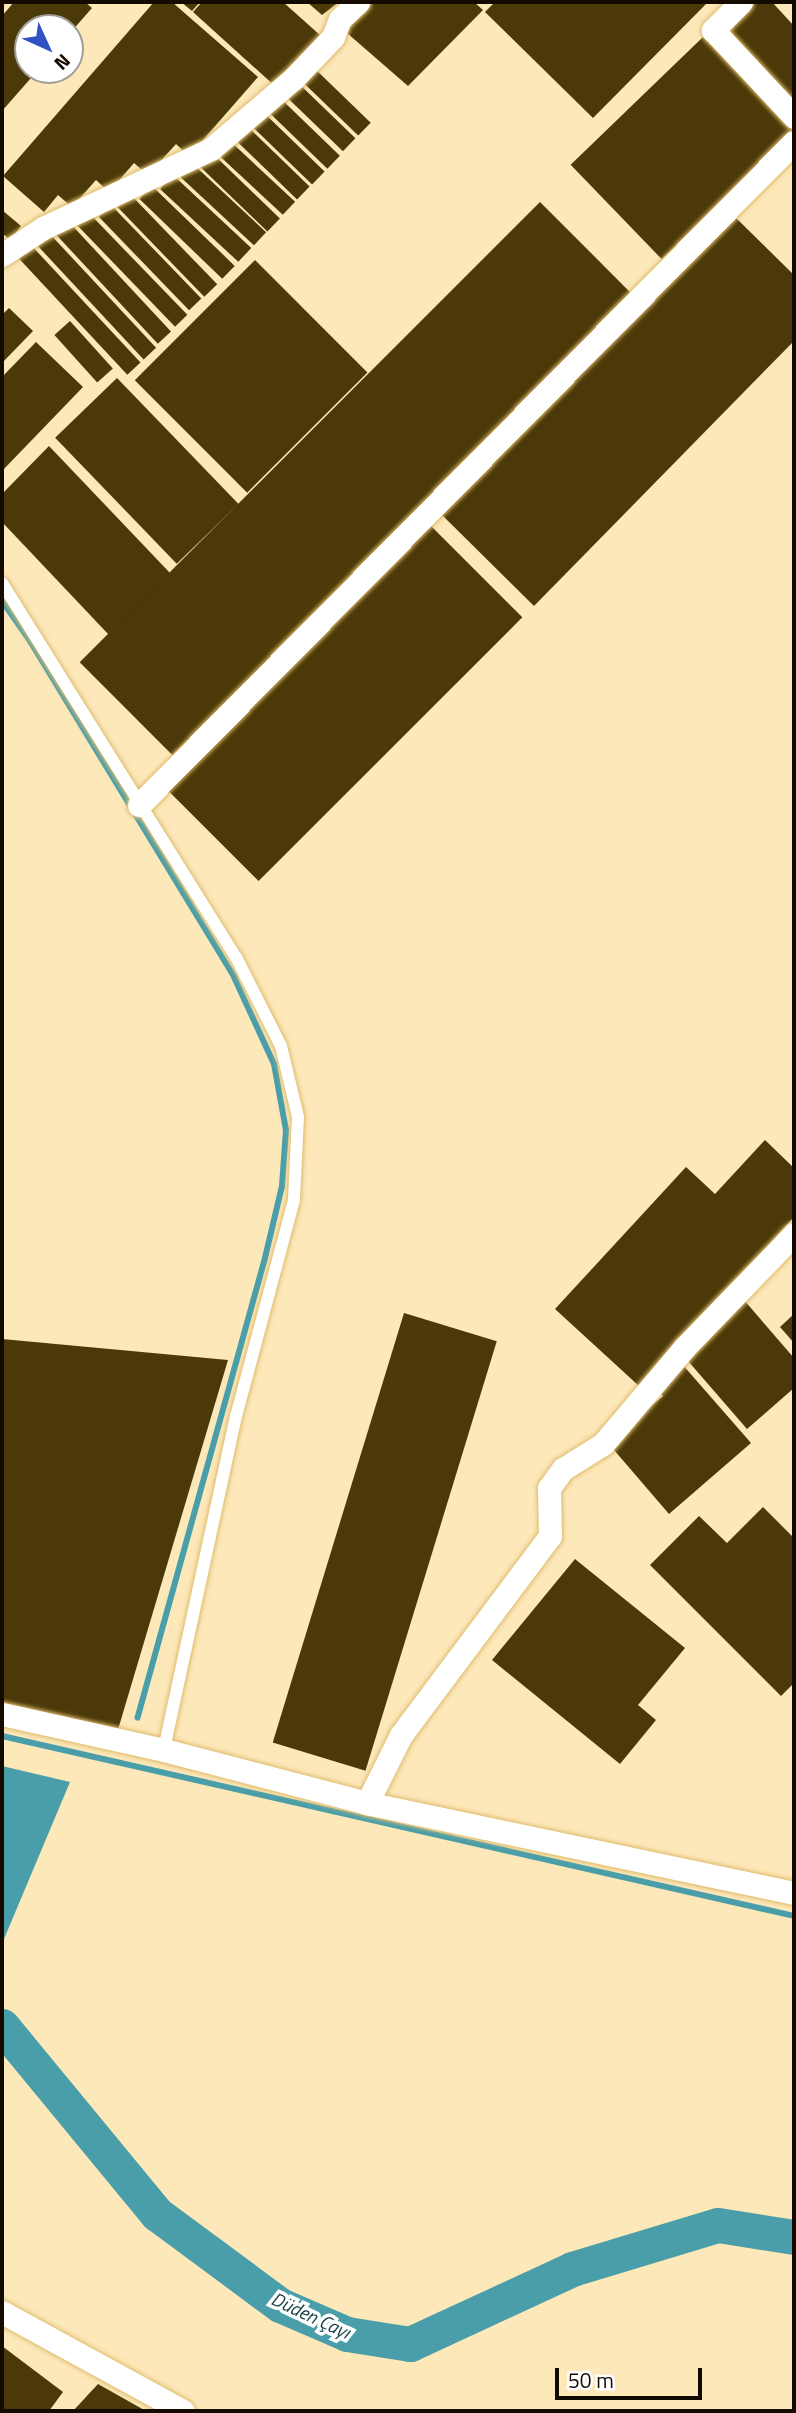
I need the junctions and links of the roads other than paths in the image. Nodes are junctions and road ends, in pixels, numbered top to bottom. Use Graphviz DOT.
graph roads {
  1 [pos="358,2"];
  2 [pos="741,2"];
  3 [pos="794,117"];
  4 [pos="794,142"];
  5 [pos="2,255"];
  6 [pos="2,583"];
  7 [pos="139,805"];
  8 [pos="794,1234"];
  9 [pos="2,1714"];
  10 [pos="164,1750"];
  11 [pos="367,1803"];
  12 [pos="794,1893"];
  13 [pos="2,2312"];
  14 [pos="183,2411"];
  1 -- 5 [label="street"];
  2 -- 3 [label="street"];
  4 -- 7 [label="street"];
  6 -- 7 [label="lane"];
  7 -- 10 [label="lane"];
  8 -- 11 [label="street"];
  9 -- 10 [label="street"];
  10 -- 11 [label="street"];
  11 -- 12 [label="street"];
  13 -- 14 [label="street"];
}
